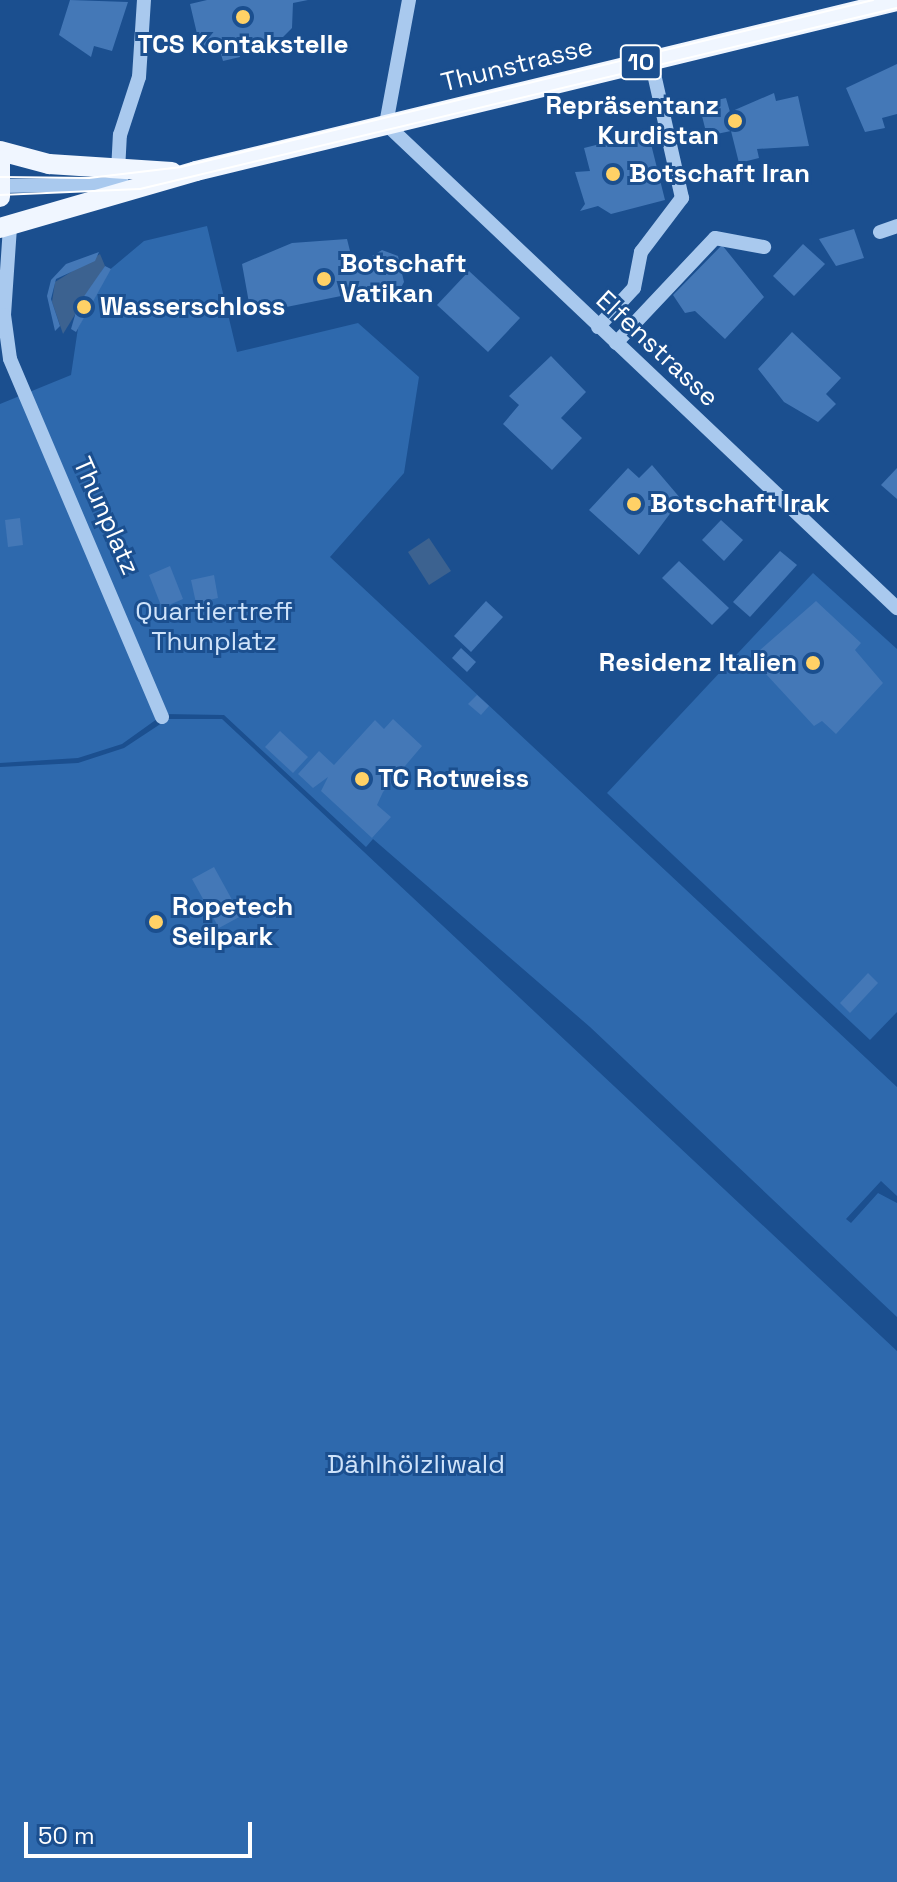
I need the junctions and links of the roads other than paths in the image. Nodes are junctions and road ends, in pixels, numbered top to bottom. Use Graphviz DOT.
graph roads {
  1 [pos="144,0"];
  2 [pos="409,0"];
  3 [pos="897,1"];
  4 [pos="651,60"];
  5 [pos="386,124"];
  6 [pos="0,151"];
  7 [pos="0,160"];
  8 [pos="118,171"];
  9 [pos="196,171"];
  10 [pos="1,190"];
  11 [pos="897,226"];
  12 [pos="5,227"];
  13 [pos="880,232"];
  14 [pos="764,247"];
  15 [pos="598,327"];
  16 [pos="616,343"];
  17 [pos="0,362"];
  18 [pos="18,382"];
  19 [pos="897,608"];
  20 [pos="162,717"];
  1 -- 8 [label="street"];
  2 -- 5 [label="street"];
  3 -- 4 [label="main road, Thunstrasse / 10"];
  4 -- 5 [label="main road, Thunstrasse / 10"];
  4 -- 15 [label="street"];
  5 -- 9 [label="main road, Thunstrasse / 10"];
  5 -- 15 [label="street, Elfenstrasse"];
  6 -- 8 [label="main road, Thunstrasse / 10"];
  7 -- 10 [label="main road"];
  8 -- 9 [label="main road, Thunstrasse / 10"];
  9 -- 10 [label="street"];
  9 -- 12 [label="main road, Thunstrasse / 10"];
  11 -- 13 [label="street"];
  12 -- 18 [label="street, Thunplatz"];
  14 -- 16 [label="street"];
  15 -- 16 [label="street, Elfenstrasse"];
  16 -- 19 [label="street, Elfenstrasse"];
  17 -- 18 [label="street, Thunplatz"];
  18 -- 20 [label="street, Thunplatz"];
}
